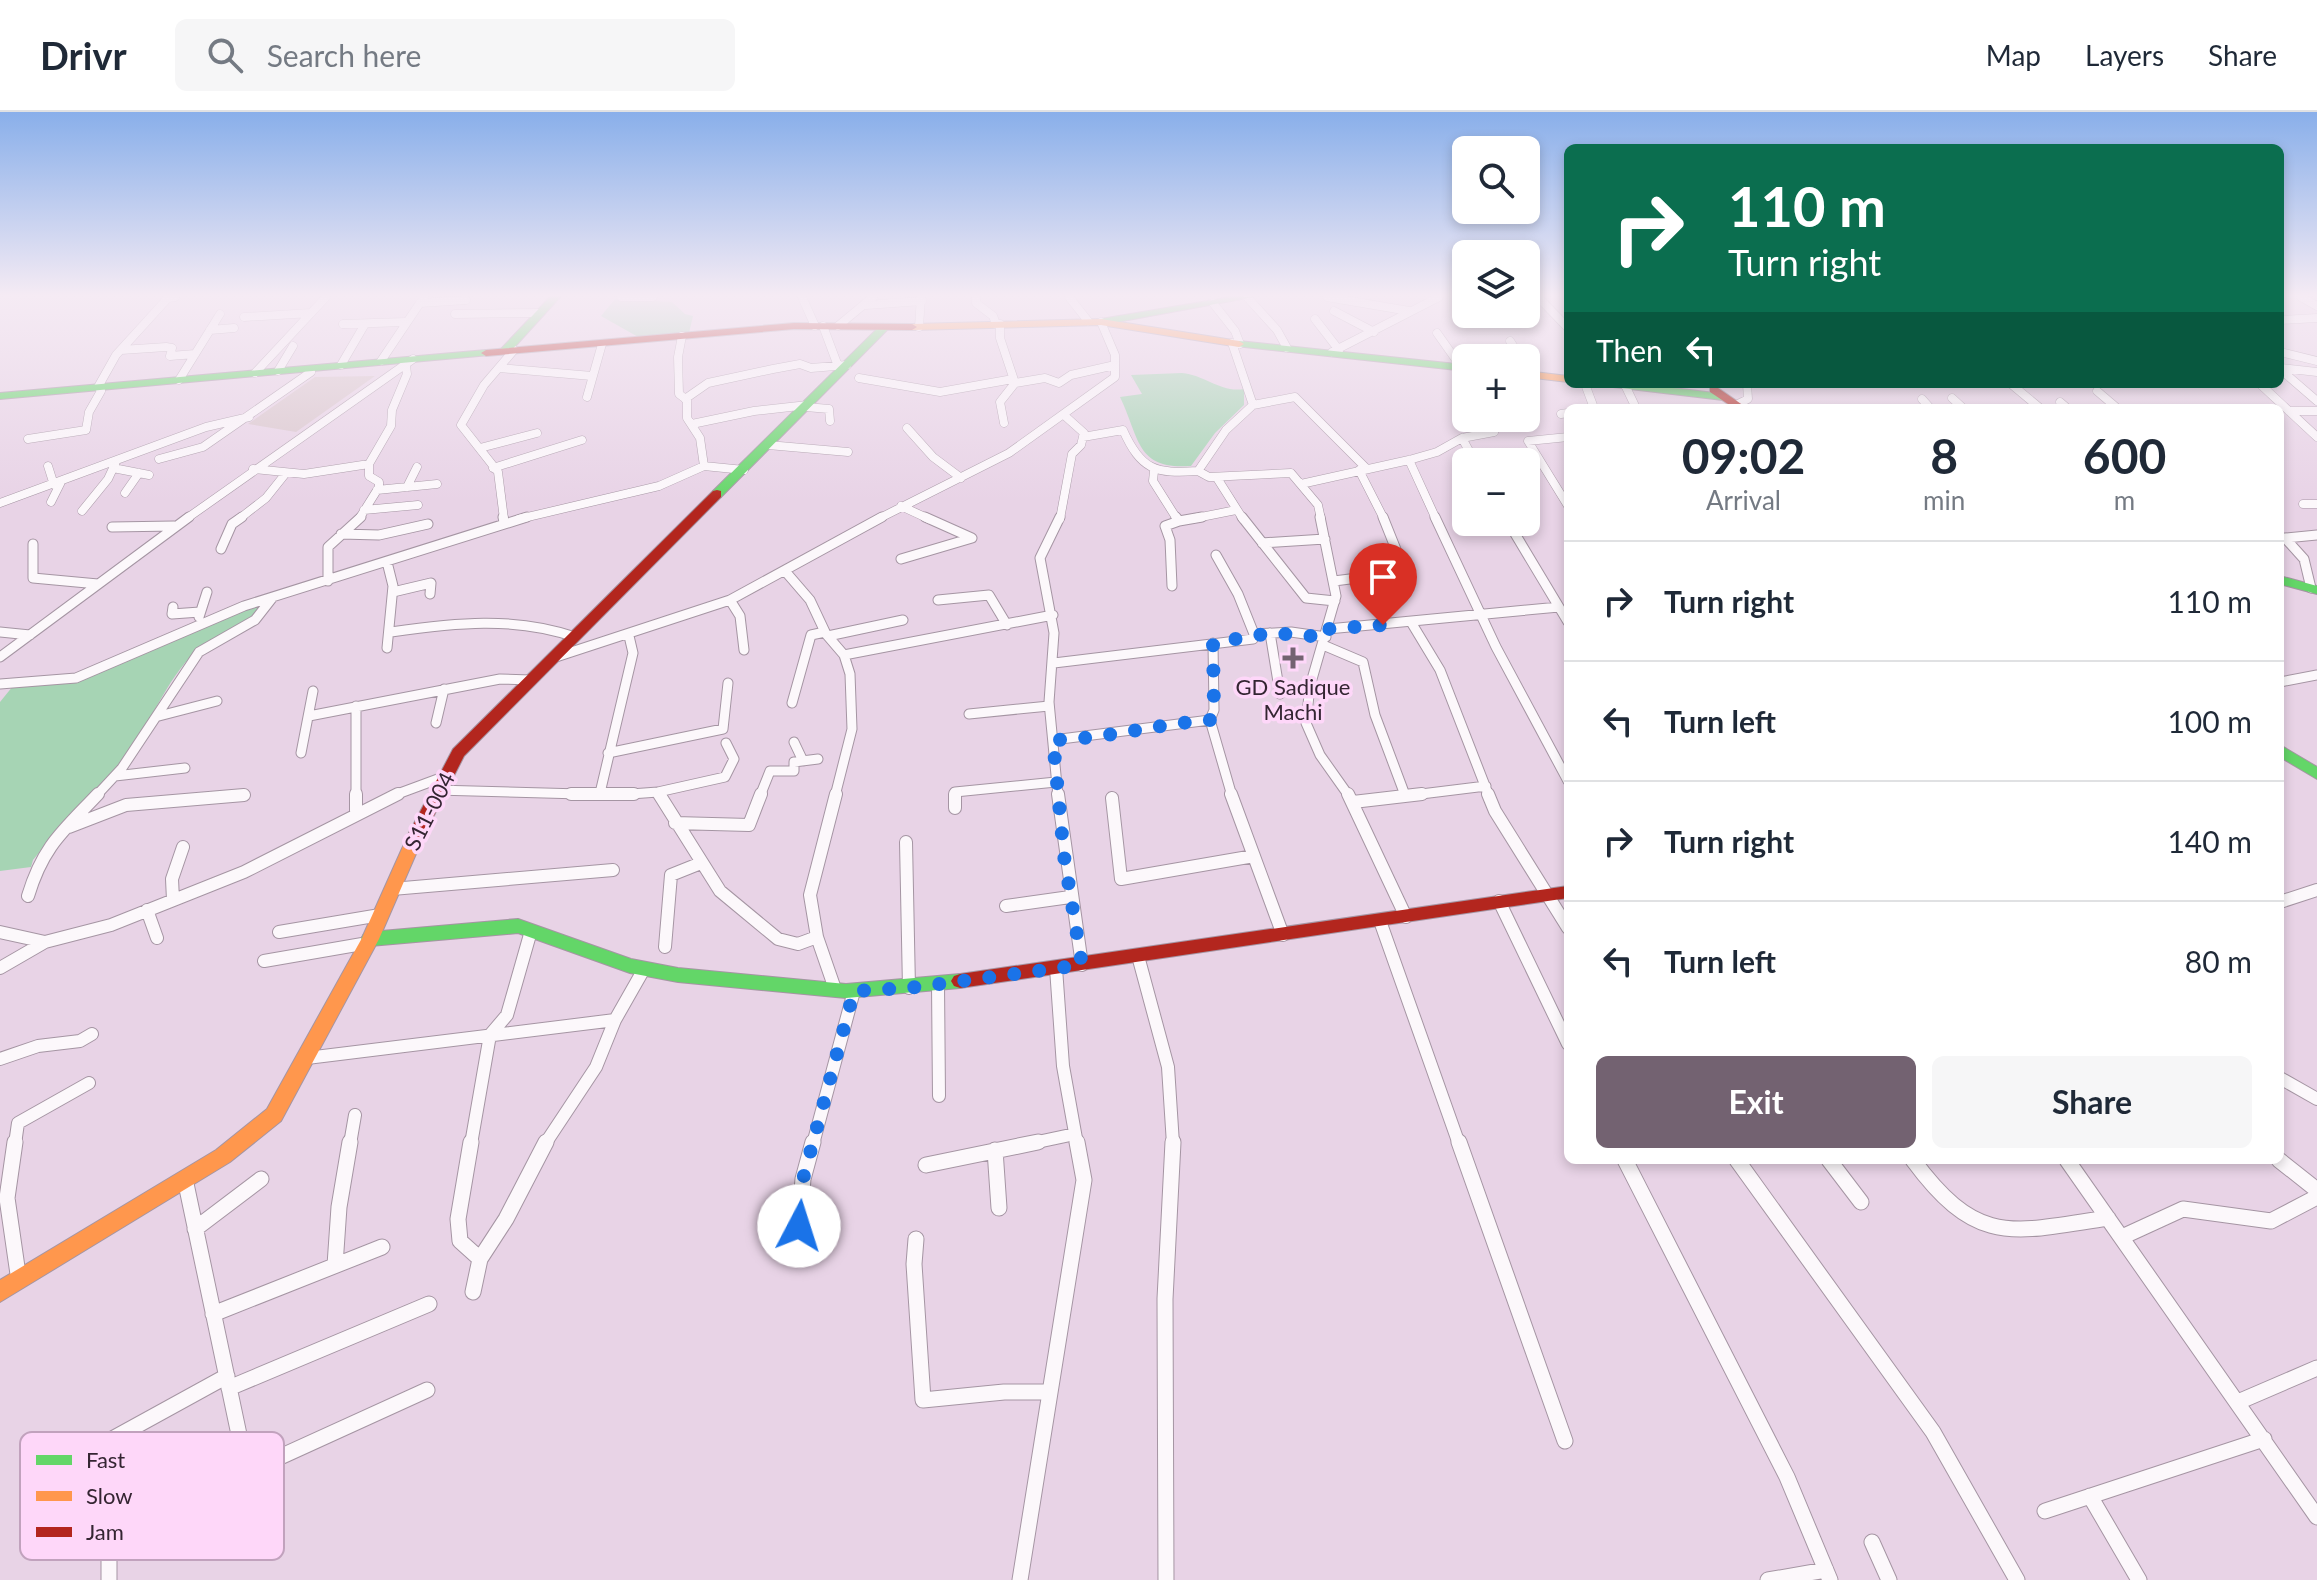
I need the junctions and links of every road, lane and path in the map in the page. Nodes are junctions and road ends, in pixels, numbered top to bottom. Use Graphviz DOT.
graph roads {
  1 [pos="1115,365"];
  2 [pos="109,366"];
  3 [pos="188,366"];
  4 [pos="262,366"];
  5 [pos="281,366"];
  6 [pos="336,366"];
  7 [pos="375,366"];
  8 [pos="404,366"];
  9 [pos="408,366"];
  10 [pos="595,366"];
  11 [pos="678,366"];
  12 [pos="792,366"];
  13 [pos="804,366"];
  14 [pos="846,366"];
  15 [pos="852,366"];
  16 [pos="1009,366"];
  17 [pos="1113,366"];
  18 [pos="1239,366"];
  19 [pos="500,368"];
  20 [pos="2284,368"];
  21 [pos="848,370"];
  22 [pos="278,371"];
  23 [pos="311,372"];
  24 [pos="2284,372"];
  25 [pos="2317,372"];
  26 [pos="255,373"];
  27 [pos="592,376"];
  28 [pos="1540,376"];
  29 [pos="1564,379"];
  30 [pos="179,380"];
  31 [pos="1014,381"];
  32 [pos="1646,388"];
  33 [pos="1705,388"];
  34 [pos="1747,388"];
  35 [pos="2016,388"];
  36 [pos="2264,388"];
  37 [pos="99,389"];
  38 [pos="2097,391"];
  39 [pos="587,397"];
  40 [pos="0,398"];
  41 [pos="1952,398"];
  42 [pos="685,399"];
  43 [pos="1922,399"];
  44 [pos="1726,400"];
  45 [pos="2317,401"];
  46 [pos="1926,404"];
  47 [pos="1959,404"];
  48 [pos="2035,404"];
  49 [pos="2112,404"];
  50 [pos="2279,404"];
  51 [pos="1253,405"];
  52 [pos="807,406"];
  53 [pos="2285,411"];
  54 [pos="2317,411"];
  55 [pos="1065,416"];
  56 [pos="249,417"];
  57 [pos="830,421"];
  58 [pos="1004,423"];
  59 [pos="692,424"];
  60 [pos="907,428"];
  61 [pos="1494,432"];
  62 [pos="537,433"];
  63 [pos="1083,437"];
  64 [pos="1564,437"];
  65 [pos="2317,437"];
  66 [pos="1462,438"];
  67 [pos="28,439"];
  68 [pos="582,440"];
  69 [pos="768,445"];
  70 [pos="480,448"];
  71 [pos="1467,448"];
  72 [pos="848,452"];
  73 [pos="159,459"];
  74 [pos="1409,460"];
  75 [pos="369,464"];
  76 [pos="114,465"];
  77 [pos="48,466"];
  78 [pos="704,466"];
  79 [pos="417,467"];
  80 [pos="493,468"];
  81 [pos="253,469"];
  82 [pos="744,470"];
  83 [pos="1363,470"];
  84 [pos="1154,471"];
  85 [pos="1198,471"];
  86 [pos="286,473"];
  87 [pos="961,478"];
  88 [pos="1217,478"];
  89 [pos="58,484"];
  90 [pos="437,484"];
  91 [pos="1301,484"];
  92 [pos="407,487"];
  93 [pos="377,490"];
  94 [pos="125,493"];
  95 [pos="1564,500"];
  96 [pos="51,502"];
  97 [pos="0,503"];
  98 [pos="419,503"];
  99 [pos="2303,504"];
  100 [pos="2317,504"];
  101 [pos="901,506"];
  102 [pos="364,510"];
  103 [pos="1236,510"];
  104 [pos="82,511"];
  105 [pos="1179,521"];
  106 [pos="504,522"];
  107 [pos="428,524"];
  108 [pos="174,526"];
  109 [pos="112,527"];
  110 [pos="341,534"];
  111 [pos="2317,535"];
  112 [pos="1516,536"];
  113 [pos="1325,539"];
  114 [pos="1262,543"];
  115 [pos="33,544"];
  116 [pos="221,549"];
  117 [pos="1216,555"];
  118 [pos="901,559"];
  119 [pos="387,562"];
  120 [pos="785,571"];
  121 [pos="328,581"];
  122 [pos="1334,581"];
  123 [pos="2284,581"];
  124 [pos="98,584"];
  125 [pos="1172,586"];
  126 [pos="2314,589"];
  127 [pos="207,592"];
  128 [pos="393,592"];
  129 [pos="430,594"];
  130 [pos="273,597"];
  131 [pos="730,600"];
  132 [pos="938,600"];
  133 [pos="1335,601"];
  134 [pos="173,607"];
  135 [pos="1559,607"];
  136 [pos="200,612"];
  137 [pos="1480,612"];
  138 [pos="1053,615"];
  139 [pos="1564,615"];
  140 [pos="903,620"];
  141 [pos="1411,622"];
  142 [pos="199,624"];
  143 [pos="1007,625"];
  144 [pos="0,632"];
  145 [pos="391,632"];
  146 [pos="1270,633"];
  147 [pos="826,634"];
  148 [pos="1254,634"];
  149 [pos="30,635"];
  150 [pos="629,636"];
  151 [pos="575,637"];
  152 [pos="1326,637"];
  153 [pos="1213,643"];
  154 [pos="387,648"];
  155 [pos="744,650"];
  156 [pos="844,655"];
  157 [pos="0,657"];
  158 [pos="556,657"];
  159 [pos="1054,663"];
  160 [pos="2317,675"];
  161 [pos="531,680"];
  162 [pos="2284,681"];
  163 [pos="728,683"];
  164 [pos="0,684"];
  165 [pos="444,689"];
  166 [pos="313,691"];
  167 [pos="1280,694"];
  168 [pos="217,701"];
  169 [pos="792,703"];
  170 [pos="356,706"];
  171 [pos="1049,706"];
  172 [pos="969,714"];
  173 [pos="159,716"];
  174 [pos="309,716"];
  175 [pos="1210,720"];
  176 [pos="436,723"];
  177 [pos="1053,740"];
  178 [pos="794,742"];
  179 [pos="726,743"];
  180 [pos="301,753"];
  181 [pos="608,753"];
  182 [pos="2284,757"];
  183 [pos="2284,758"];
  184 [pos="818,759"];
  185 [pos="803,761"];
  186 [pos="185,768"];
  187 [pos="1564,770"];
  188 [pos="2317,774"];
  189 [pos="115,776"];
  190 [pos="1056,782"];
  191 [pos="441,783"];
  192 [pos="2317,784"];
  193 [pos="1486,786"];
  194 [pos="658,792"];
  195 [pos="600,793"];
  196 [pos="244,795"];
  197 [pos="1405,795"];
  198 [pos="1112,798"];
  199 [pos="1353,802"];
  200 [pos="955,808"];
  201 [pos="356,811"];
  202 [pos="675,823"];
  203 [pos="65,828"];
  204 [pos="906,842"];
  205 [pos="183,847"];
  206 [pos="1254,856"];
  207 [pos="701,863"];
  208 [pos="613,870"];
  209 [pos="392,889"];
  210 [pos="2317,890"];
  211 [pos="1564,892"];
  212 [pos="1544,895"];
  213 [pos="28,896"];
  214 [pos="1070,897"];
  215 [pos="173,900"];
  216 [pos="1499,901"];
  217 [pos="2284,901"];
  218 [pos="1006,906"];
  219 [pos="147,910"];
  220 [pos="380,915"];
  221 [pos="1406,917"];
  222 [pos="1380,921"];
  223 [pos="1564,922"];
  224 [pos="531,931"];
  225 [pos="0,932"];
  226 [pos="279,932"];
  227 [pos="1283,935"];
  228 [pos="817,937"];
  229 [pos="157,938"];
  230 [pos="369,941"];
  231 [pos="45,942"];
  232 [pos="665,947"];
  233 [pos="1138,956"];
  234 [pos="264,961"];
  235 [pos="1082,965"];
  236 [pos="0,968"];
  237 [pos="1056,968"];
  238 [pos="644,969"];
  239 [pos="938,984"];
  240 [pos="909,988"];
  241 [pos="835,989"];
  242 [pos="854,991"];
  243 [pos="615,1020"];
  244 [pos="92,1034"];
  245 [pos="490,1035"];
  246 [pos="1564,1036"];
  247 [pos="307,1058"];
  248 [pos="0,1059"];
  249 [pos="2284,1080"];
  250 [pos="89,1083"];
  251 [pos="939,1096"];
  252 [pos="2315,1096"];
  253 [pos="355,1115"];
  254 [pos="1075,1134"];
  255 [pos="995,1150"];
  256 [pos="1627,1164"];
  257 [pos="1740,1164"];
  258 [pos="1832,1164"];
  259 [pos="1916,1164"];
  260 [pos="2070,1164"];
  261 [pos="2284,1164"];
  262 [pos="926,1165"];
  263 [pos="185,1179"];
  264 [pos="261,1179"];
  265 [pos="2317,1190"];
  266 [pos="2317,1197"];
  267 [pos="1861,1202"];
  268 [pos="999,1208"];
  269 [pos="2108,1218"];
  270 [pos="195,1229"];
  271 [pos="2122,1237"];
  272 [pos="916,1239"];
  273 [pos="777,1244"];
  274 [pos="382,1247"];
  275 [pos="480,1259"];
  276 [pos="335,1265"];
  277 [pos="19,1281"];
  278 [pos="0,1292"];
  279 [pos="473,1292"];
  280 [pos="429,1304"];
  281 [pos="213,1314"];
  282 [pos="2317,1368"];
  283 [pos="228,1382"];
  284 [pos="427,1390"];
  285 [pos="1050,1392"];
  286 [pos="2238,1402"];
  287 [pos="127,1432"];
  288 [pos="239,1432"];
  289 [pos="2264,1439"];
  290 [pos="1565,1441"];
  291 [pos="284,1455"];
  292 [pos="2090,1496"];
  293 [pos="2045,1511"];
  294 [pos="2317,1517"];
  295 [pos="1872,1542"];
  296 [pos="1828,1575"];
  297 [pos="1020,1580"];
  298 [pos="1166,1580"];
  299 [pos="1768,1580"];
  300 [pos="1889,1580"];
  301 [pos="2017,1580"];
  302 [pos="2139,1580"];
  1 -- 55 [label="street"];
  2 -- 37 [label="street"];
  3 -- 30 [label="street"];
  4 -- 26 [label="street"];
  5 -- 22 [label="street"];
  6 -- 22 [label="main road"];
  7 -- 23 [label="main road"];
  8 -- 81 [label="street"];
  9 -- 75 [label="street"];
  10 -- 27 [label="street"];
  11 -- 42 [label="street"];
  12 -- 42 [label="street"];
  13 -- 21 [label="street"];
  14 -- 21 [label="street"];
  15 -- 21 [label="main road, S11-004"];
  16 -- 31 [label="street"];
  17 -- 31 [label="street"];
  18 -- 51 [label="street"];
  19 -- 27 [label="street"];
  19 -- 70 [label="street"];
  20 -- 25 [label="street"];
  21 -- 31 [label="street"];
  21 -- 52 [label="main road, S11-004"];
  22 -- 26 [label="main road"];
  23 -- 37 [label="main road"];
  23 -- 56 [label="street"];
  24 -- 45 [label="street"];
  26 -- 30 [label="main road"];
  27 -- 39 [label="street"];
  28 -- 29 [label="main road"];
  30 -- 37 [label="main road"];
  31 -- 58 [label="street"];
  32 -- 44 [label="main road"];
  33 -- 44 [label="main road"];
  34 -- 44 [label="street"];
  35 -- 48 [label="street"];
  36 -- 50 [label="street"];
  37 -- 40 [label="main road"];
  37 -- 67 [label="street"];
  38 -- 49 [label="street"];
  41 -- 47 [label="street"];
  42 -- 59 [label="street"];
  43 -- 46 [label="street"];
  51 -- 83 [label="street"];
  51 -- 85 [label="street"];
  52 -- 57 [label="street"];
  52 -- 59 [label="street"];
  52 -- 69 [label="main road, S11-004"];
  53 -- 54 [label="street"];
  53 -- 65 [label="street"];
  55 -- 63 [label="street"];
  55 -- 87 [label="street"];
  56 -- 73 [label="street"];
  56 -- 76 [label="street"];
  59 -- 78 [label="street"];
  60 -- 87 [label="street"];
  61 -- 66 [label="street"];
  62 -- 70 [label="street"];
  63 -- 84 [label="street"];
  63 -- 138 [label="street"];
  64 -- 95 [label="street"];
  66 -- 71 [label="street"];
  66 -- 74 [label="street"];
  68 -- 80 [label="street"];
  69 -- 72 [label="street"];
  69 -- 82 [label="main road, S11-004"];
  70 -- 80 [label="street"];
  74 -- 83 [label="street"];
  74 -- 137 [label="street"];
  75 -- 86 [label="street"];
  75 -- 93 [label="street"];
  76 -- 89 [label="street"];
  76 -- 94 [label="street"];
  76 -- 104 [label="street"];
  77 -- 89 [label="street"];
  78 -- 82 [label="street"];
  78 -- 106 [label="street"];
  79 -- 92 [label="street"];
  80 -- 106 [label="street"];
  81 -- 86 [label="street"];
  81 -- 108 [label="street"];
  82 -- 151 [label="main road, S11-004"];
  83 -- 91 [label="street"];
  83 -- 122 [label="street"];
  84 -- 85 [label="street"];
  84 -- 105 [label="street"];
  85 -- 88 [label="street"];
  86 -- 116 [label="street"];
  87 -- 101 [label="street"];
  88 -- 91 [label="street"];
  88 -- 103 [label="street"];
  89 -- 96 [label="street"];
  89 -- 97 [label="street"];
  90 -- 92 [label="street"];
  91 -- 113 [label="street"];
  92 -- 93 [label="street"];
  93 -- 102 [label="street"];
  98 -- 102 [label="street"];
  99 -- 100 [label="street"];
  101 -- 118 [label="street"];
  101 -- 120 [label="street"];
  102 -- 110 [label="street"];
  103 -- 105 [label="street"];
  103 -- 114 [label="street"];
  105 -- 125 [label="street"];
  106 -- 119 [label="street"];
  107 -- 110 [label="street"];
  108 -- 109 [label="street"];
  108 -- 124 [label="street"];
  110 -- 121 [label="street"];
  111 -- 126 [label="street"];
  112 -- 135 [label="street"];
  113 -- 114 [label="street"];
  113 -- 122 [label="street"];
  114 -- 133 [label="street"];
  115 -- 124 [label="street"];
  117 -- 148 [label="street"];
  119 -- 121 [label="street"];
  119 -- 128 [label="street"];
  120 -- 131 [label="street"];
  120 -- 147 [label="street"];
  121 -- 130 [label="street"];
  122 -- 133 [label="street"];
  123 -- 126 [label="main road"];
  124 -- 149 [label="street"];
  127 -- 136 [label="street"];
  128 -- 129 [label="street"];
  128 -- 145 [label="street"];
  130 -- 142 [label="street"];
  130 -- 173 [label="street"];
  131 -- 150 [label="street"];
  131 -- 155 [label="street"];
  132 -- 143 [label="street"];
  133 -- 152 [label="street"];
  134 -- 136 [label="street"];
  135 -- 137 [label="street"];
  135 -- 139 [label="street"];
  136 -- 142 [label="street"];
  137 -- 141 [label="street"];
  137 -- 187 [label="street"];
  138 -- 143 [label="street"];
  138 -- 159 [label="street"];
  140 -- 147 [label="street"];
  141 -- 152 [label="street"];
  141 -- 193 [label="street"];
  142 -- 164 [label="street"];
  143 -- 156 [label="street"];
  144 -- 149 [label="street"];
  145 -- 151 [label="street"];
  145 -- 154 [label="street"];
  146 -- 148 [label="street"];
  146 -- 152 [label="street"];
  146 -- 167 [label="street"];
  147 -- 156 [label="street"];
  147 -- 169 [label="street"];
  148 -- 153 [label="street"];
  149 -- 157 [label="street"];
  150 -- 158 [label="street"];
  150 -- 181 [label="street"];
  151 -- 158 [label="main road, S11-004"];
  152 -- 197 [label="street"];
  152 -- 199 [label="street"];
  153 -- 159 [label="street"];
  153 -- 175 [label="street"];
  156 -- 228 [label="street"];
  158 -- 161 [label="main road, S11-004"];
  159 -- 171 [label="street"];
  160 -- 162 [label="street"];
  161 -- 165 [label="street"];
  161 -- 191 [label="main road, S11-004"];
  163 -- 181 [label="street"];
  165 -- 170 [label="street"];
  165 -- 176 [label="street"];
  166 -- 174 [label="street"];
  168 -- 173 [label="street"];
  170 -- 174 [label="street"];
  170 -- 201 [label="street"];
  171 -- 172 [label="street"];
  171 -- 177 [label="street"];
  173 -- 189 [label="street"];
  174 -- 180 [label="street"];
  175 -- 177 [label="street"];
  175 -- 206 [label="street"];
  177 -- 190 [label="street"];
  178 -- 185 [label="street"];
  179 -- 194 [label="street"];
  181 -- 195 [label="street"];
  182 -- 188 [label="main road"];
  183 -- 192 [label="main road"];
  184 -- 185 [label="street"];
  185 -- 202 [label="street"];
  186 -- 189 [label="street"];
  189 -- 203 [label="street"];
  190 -- 200 [label="street"];
  190 -- 214 [label="street"];
  191 -- 195 [label="street"];
  191 -- 201 [label="street"];
  191 -- 209 [label="main road, S11-004"];
  193 -- 197 [label="street"];
  193 -- 212 [label="street"];
  194 -- 195 [label="street"];
  194 -- 202 [label="street"];
  196 -- 203 [label="street"];
  197 -- 199 [label="street"];
  198 -- 206 [label="street"];
  199 -- 221 [label="street"];
  201 -- 215 [label="street"];
  202 -- 207 [label="street"];
  203 -- 213 [label="street"];
  204 -- 240 [label="street"];
  205 -- 215 [label="street"];
  206 -- 227 [label="street"];
  207 -- 228 [label="street"];
  207 -- 232 [label="street"];
  208 -- 209 [label="street"];
  209 -- 220 [label="main road, S11-004"];
  210 -- 217 [label="street"];
  211 -- 212 [label="main road"];
  212 -- 216 [label="main road"];
  212 -- 223 [label="street"];
  214 -- 218 [label="street"];
  214 -- 235 [label="street"];
  215 -- 219 [label="street"];
  216 -- 221 [label="main road"];
  216 -- 246 [label="street"];
  219 -- 229 [label="street"];
  219 -- 231 [label="street"];
  220 -- 226 [label="street"];
  220 -- 230 [label="main road, S11-004"];
  221 -- 222 [label="main road"];
  222 -- 227 [label="main road"];
  222 -- 290 [label="street"];
  224 -- 230 [label="main road"];
  224 -- 238 [label="main road"];
  224 -- 245 [label="street"];
  225 -- 231 [label="street"];
  227 -- 233 [label="main road"];
  228 -- 241 [label="street"];
  230 -- 234 [label="street"];
  230 -- 247 [label="main road, S11-004"];
  231 -- 236 [label="street"];
  233 -- 235 [label="main road"];
  233 -- 298 [label="street"];
  235 -- 237 [label="main road"];
  237 -- 239 [label="main road"];
  237 -- 254 [label="street"];
  238 -- 241 [label="main road"];
  238 -- 243 [label="street"];
  239 -- 240 [label="main road"];
  239 -- 251 [label="street"];
  240 -- 242 [label="main road"];
  241 -- 242 [label="main road"];
  242 -- 273 [label="street"];
  243 -- 245 [label="street"];
  243 -- 275 [label="street"];
  244 -- 248 [label="street"];
  245 -- 247 [label="street"];
  245 -- 275 [label="street"];
  247 -- 263 [label="main road, S11-004"];
  249 -- 252 [label="street"];
  250 -- 277 [label="street"];
  253 -- 276 [label="street"];
  254 -- 255 [label="street"];
  254 -- 285 [label="street"];
  255 -- 262 [label="street"];
  255 -- 268 [label="street"];
  256 -- 296 [label="street"];
  257 -- 301 [label="street"];
  258 -- 267 [label="street"];
  259 -- 269 [label="street"];
  260 -- 269 [label="street"];
  261 -- 265 [label="street"];
  263 -- 270 [label="street"];
  263 -- 277 [label="main road, S11-004"];
  264 -- 270 [label="street"];
  266 -- 271 [label="street"];
  269 -- 271 [label="street"];
  270 -- 281 [label="street"];
  271 -- 286 [label="street"];
  272 -- 285 [label="street"];
  274 -- 276 [label="street"];
  275 -- 279 [label="street"];
  276 -- 281 [label="street"];
  277 -- 278 [label="main road, S11-004"];
  280 -- 283 [label="street"];
  281 -- 283 [label="street"];
  282 -- 286 [label="street"];
  283 -- 287 [label="street"];
  283 -- 288 [label="street"];
  284 -- 291 [label="street"];
  285 -- 297 [label="street"];
  286 -- 289 [label="street"];
  289 -- 292 [label="street"];
  289 -- 294 [label="street"];
  292 -- 293 [label="street"];
  292 -- 302 [label="street"];
  295 -- 300 [label="street"];
  296 -- 299 [label="street"];
}
